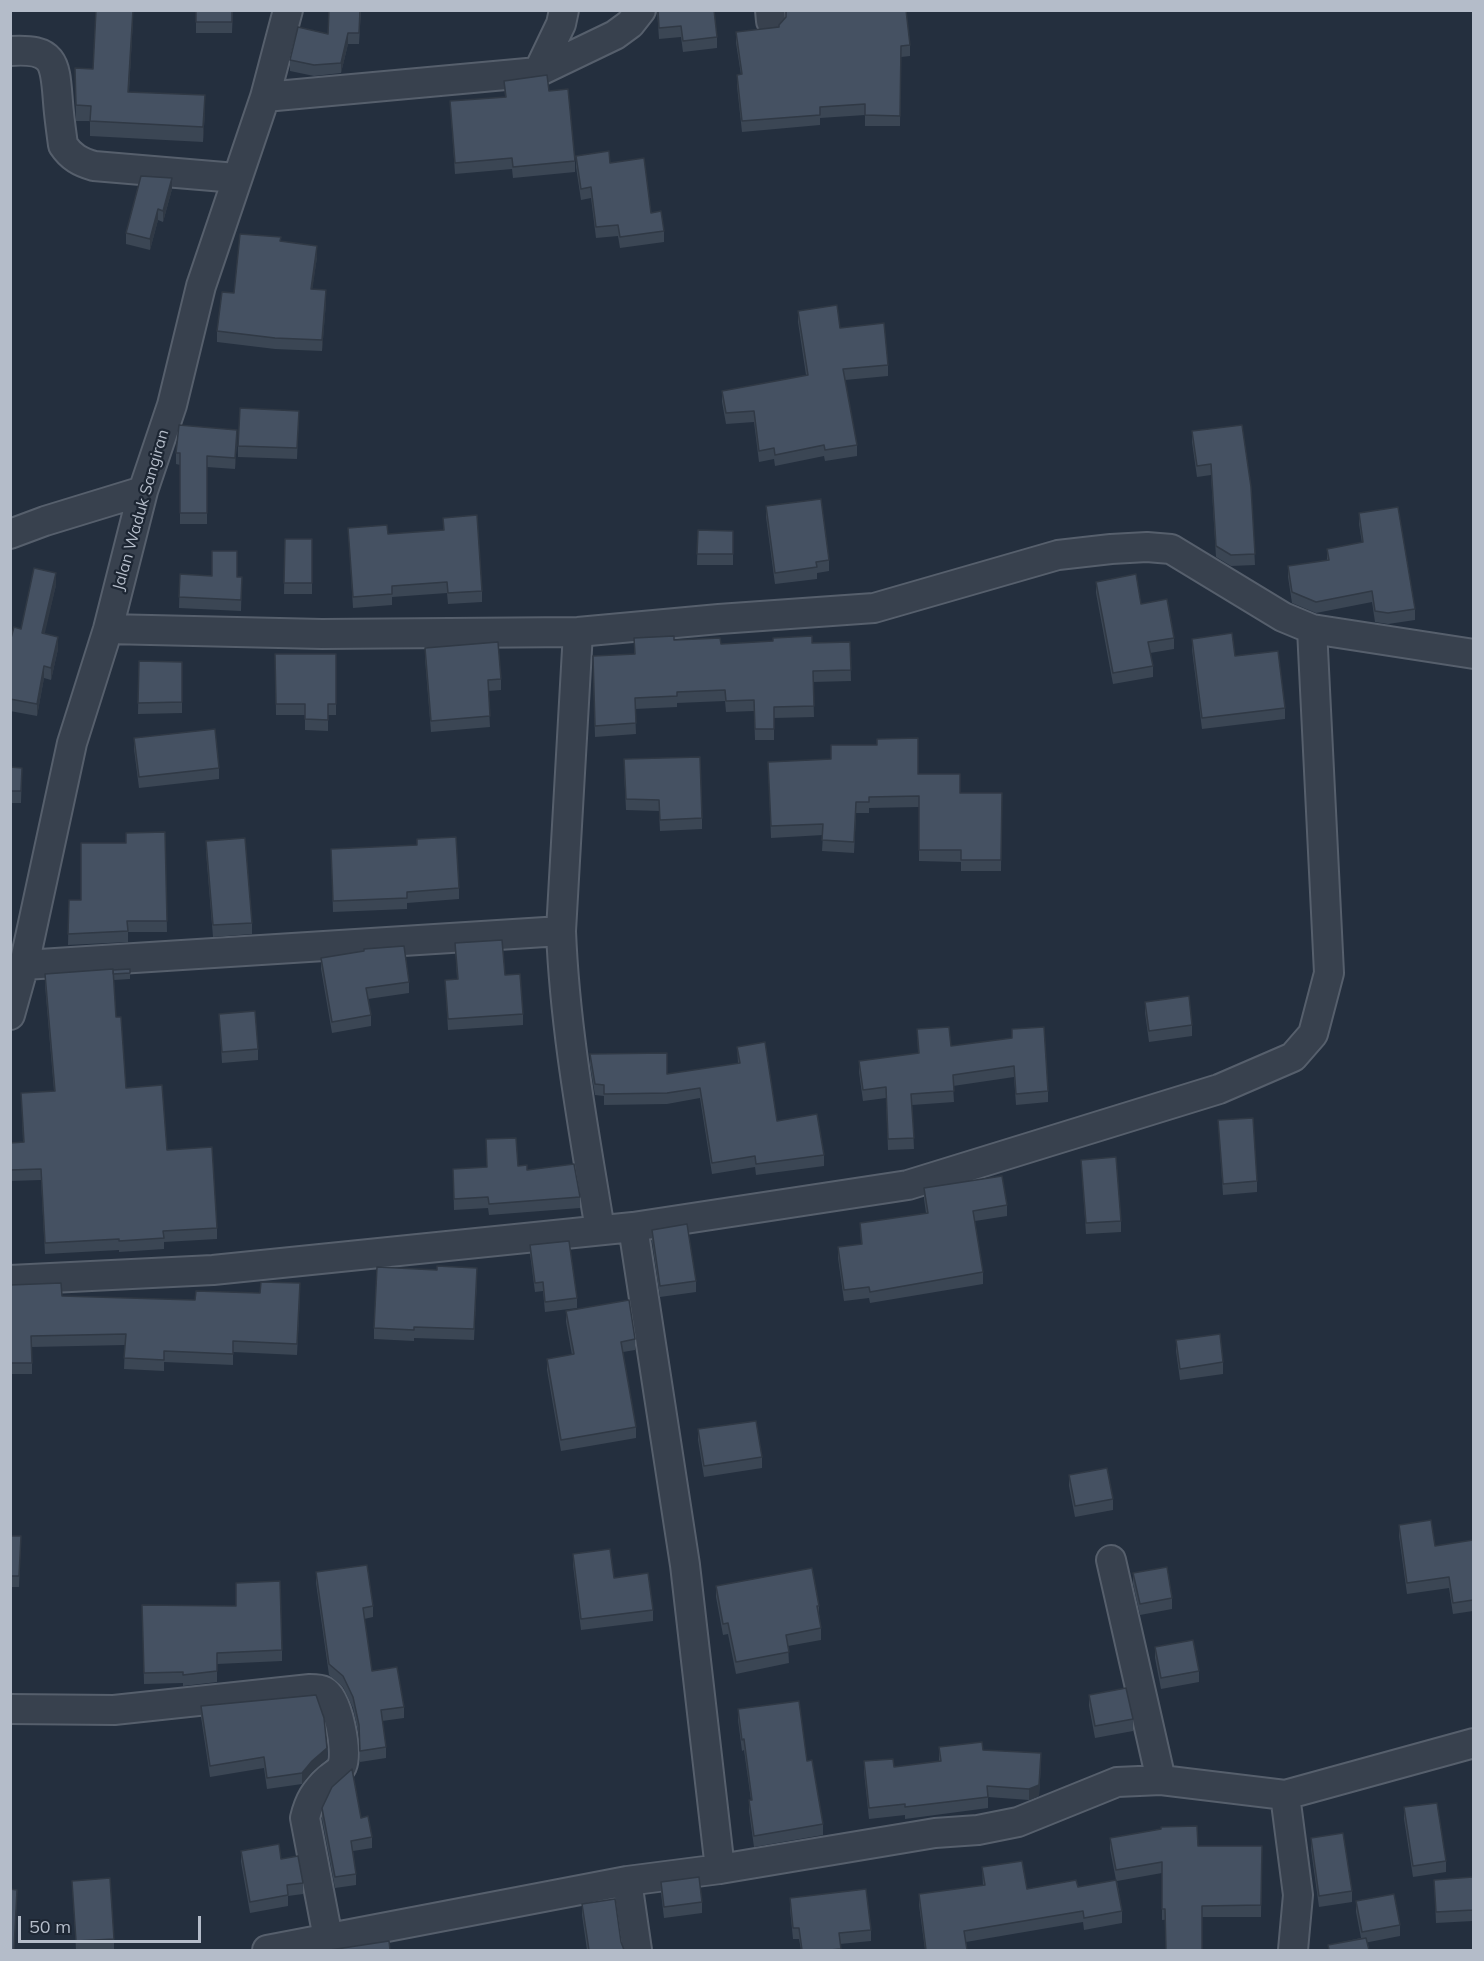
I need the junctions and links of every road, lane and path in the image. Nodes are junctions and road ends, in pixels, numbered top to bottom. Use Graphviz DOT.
graph roads {
  1 [pos="288,10"];
  2 [pos="564,10"];
  3 [pos="641,10"];
  4 [pos="10,51"];
  5 [pos="538,72"];
  6 [pos="265,97"];
  7 [pos="236,178"];
  8 [pos="143,491"];
  9 [pos="10,534"];
  10 [pos="108,629"];
  11 [pos="1312,629"];
  12 [pos="578,632"];
  13 [pos="1473,654"];
  14 [pos="561,931"];
  15 [pos="24,965"];
  16 [pos="10,1015"];
  17 [pos="633,1227"];
  18 [pos="600,1230"];
  19 [pos="10,1280"];
  20 [pos="1111,1560"];
  21 [pos="10,1708"];
  22 [pos="1473,1743"];
  23 [pos="1161,1780"];
  24 [pos="1285,1795"];
  25 [pos="720,1869"];
  26 [pos="627,1881"];
  27 [pos="328,1938"];
  28 [pos="267,1950"];
  29 [pos="637,1950"];
  30 [pos="1293,1950"];
  1 -- 6 [label="street, Jalan Waduk Sangiran"];
  2 -- 5 [label="street"];
  3 -- 5 [label="street"];
  4 -- 7 [label="street"];
  5 -- 6 [label="street"];
  6 -- 7 [label="street, Jalan Waduk Sangiran"];
  7 -- 8 [label="street, Jalan Waduk Sangiran"];
  8 -- 9 [label="street"];
  8 -- 10 [label="street, Jalan Waduk Sangiran"];
  10 -- 12 [label="street"];
  10 -- 15 [label="street, Jalan Waduk Sangiran"];
  11 -- 12 [label="street"];
  11 -- 13 [label="street"];
  11 -- 17 [label="street"];
  12 -- 14 [label="street"];
  14 -- 15 [label="street"];
  14 -- 18 [label="street"];
  15 -- 16 [label="street, Jalan Waduk Sangiran"];
  17 -- 18 [label="street"];
  17 -- 25 [label="street"];
  18 -- 19 [label="street"];
  20 -- 23 [label="street"];
  21 -- 27 [label="street"];
  22 -- 24 [label="street"];
  23 -- 24 [label="street"];
  23 -- 25 [label="street"];
  24 -- 30 [label="street"];
  25 -- 26 [label="street"];
  26 -- 27 [label="street"];
  26 -- 29 [label="street"];
  27 -- 28 [label="street"];
}
